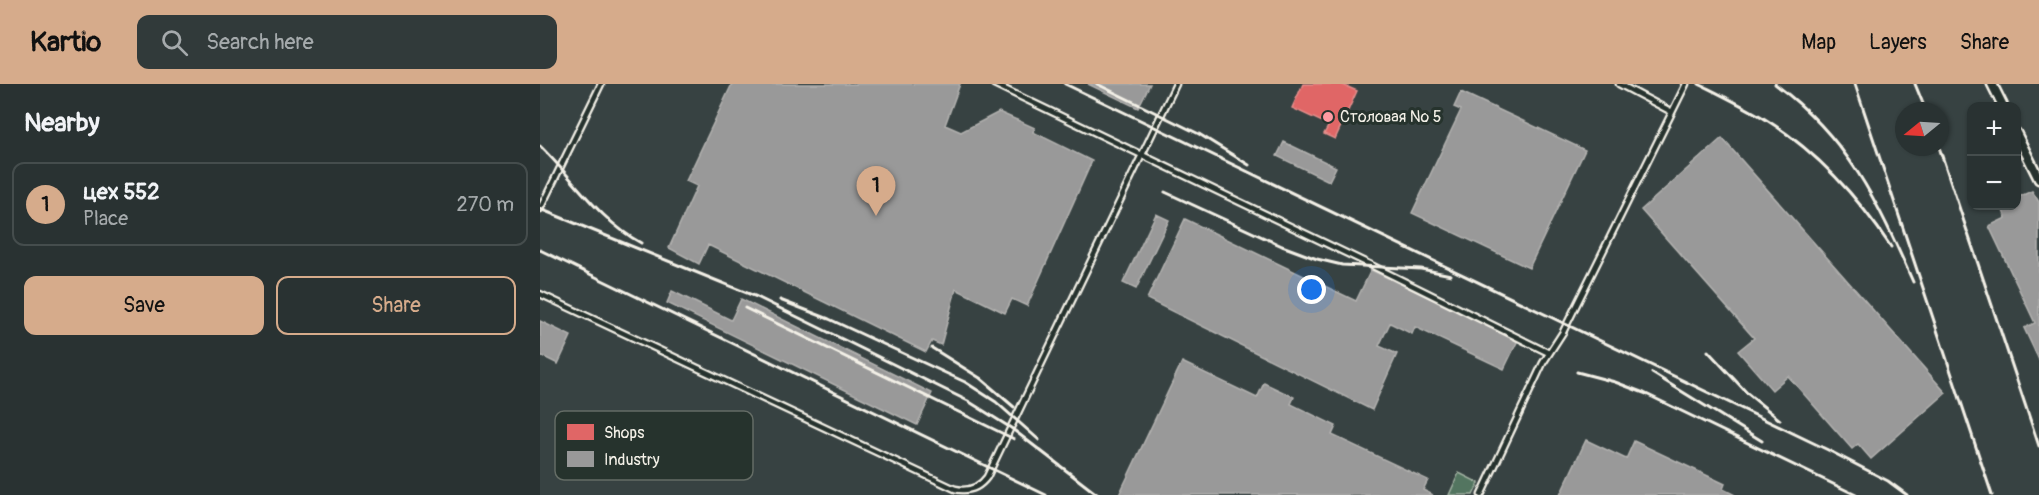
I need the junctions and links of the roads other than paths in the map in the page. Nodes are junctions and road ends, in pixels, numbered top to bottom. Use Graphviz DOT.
graph roads {
  1 [pos="601,84"];
  2 [pos="994,84"];
  3 [pos="1176,84"];
  4 [pos="1619,84"];
  5 [pos="1686,84"];
  6 [pos="1992,84"];
  7 [pos="2001,102"];
  8 [pos="1672,111"];
  9 [pos="2021,143"];
  10 [pos="1141,156"];
  11 [pos="2039,179"];
  12 [pos="540,209"];
  13 [pos="540,294"];
  14 [pos="1549,353"];
  15 [pos="1481,495"];
  1 -- 12 [label="lane"];
  2 -- 10 [label="lane"];
  3 -- 10 [label="lane"];
  4 -- 8 [label="lane"];
  5 -- 8 [label="lane"];
  6 -- 7 [label="street"];
  8 -- 14 [label="lane"];
  9 -- 11 [label="street"];
  10 -- 13 [label="lane"];
  10 -- 14 [label="lane"];
  14 -- 15 [label="lane"];
}
